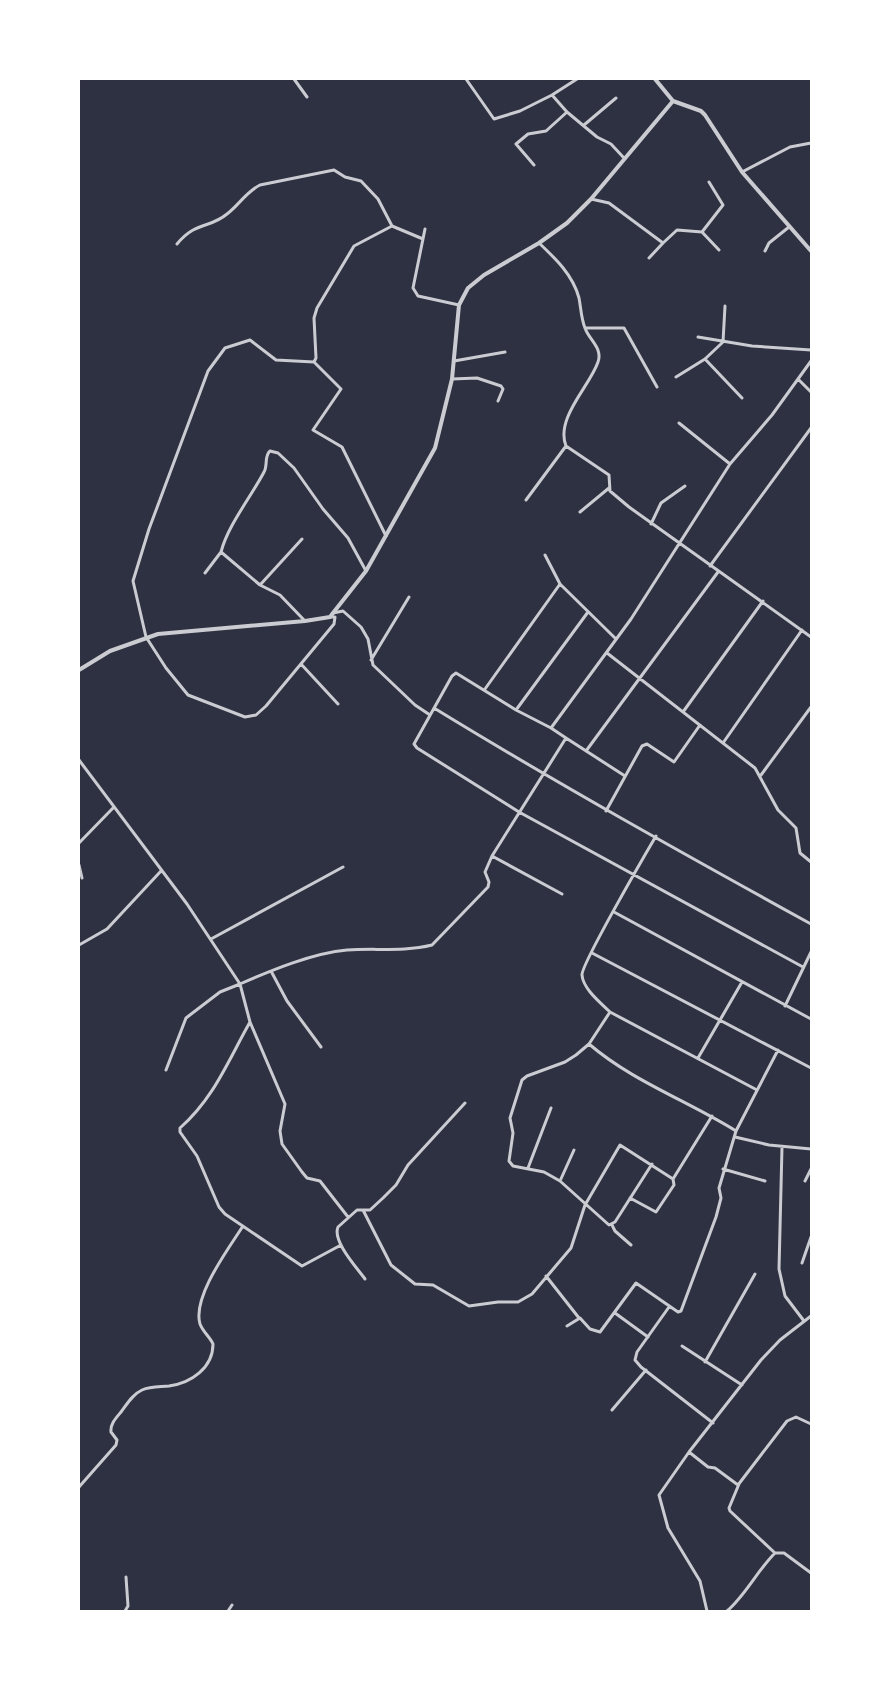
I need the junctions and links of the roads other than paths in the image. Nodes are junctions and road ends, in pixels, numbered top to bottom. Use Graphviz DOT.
graph roads {
  1 [pos="294,79"];
  2 [pos="466,79"];
  3 [pos="577,79"];
  4 [pos="655,79"];
  5 [pos="552,95"];
  6 [pos="308,97"];
  7 [pos="616,98"];
  8 [pos="673,101"];
  9 [pos="567,112"];
  10 [pos="584,125"];
  11 [pos="811,143"];
  12 [pos="624,158"];
  13 [pos="534,165"];
  14 [pos="742,172"];
  15 [pos="709,182"];
  16 [pos="591,200"];
  17 [pos="392,226"];
  18 [pos="789,227"];
  19 [pos="425,229"];
  20 [pos="702,232"];
  21 [pos="423,239"];
  22 [pos="538,243"];
  23 [pos="663,243"];
  24 [pos="178,244"];
  25 [pos="718,250"];
  26 [pos="765,251"];
  27 [pos="811,251"];
  28 [pos="649,258"];
  29 [pos="459,305"];
  30 [pos="725,306"];
  31 [pos="584,327"];
  32 [pos="698,337"];
  33 [pos="723,342"];
  34 [pos="811,350"];
  35 [pos="505,352"];
  36 [pos="705,359"];
  37 [pos="454,361"];
  38 [pos="811,361"];
  39 [pos="314,362"];
  40 [pos="676,377"];
  41 [pos="452,379"];
  42 [pos="798,379"];
  43 [pos="657,388"];
  44 [pos="811,392"];
  45 [pos="742,398"];
  46 [pos="498,401"];
  47 [pos="679,423"];
  48 [pos="811,428"];
  49 [pos="566,446"];
  50 [pos="730,464"];
  51 [pos="684,486"];
  52 [pos="609,488"];
  53 [pos="526,500"];
  54 [pos="580,512"];
  55 [pos="651,524"];
  56 [pos="386,537"];
  57 [pos="302,539"];
  58 [pos="679,541"];
  59 [pos="221,552"];
  60 [pos="546,555"];
  61 [pos="710,566"];
  62 [pos="366,571"];
  63 [pos="718,572"];
  64 [pos="205,573"];
  65 [pos="560,584"];
  66 [pos="260,585"];
  67 [pos="409,598"];
  68 [pos="762,601"];
  69 [pos="588,612"];
  70 [pos="334,614"];
  71 [pos="330,617"];
  72 [pos="305,621"];
  73 [pos="802,630"];
  74 [pos="146,637"];
  75 [pos="811,637"];
  76 [pos="616,638"];
  77 [pos="607,653"];
  78 [pos="371,660"];
  79 [pos="301,664"];
  80 [pos="79,670"];
  81 [pos="640,680"];
  82 [pos="485,689"];
  83 [pos="338,704"];
  84 [pos="811,707"];
  85 [pos="434,708"];
  86 [pos="516,710"];
  87 [pos="683,712"];
  88 [pos="430,715"];
  89 [pos="700,726"];
  90 [pos="552,728"];
  91 [pos="566,738"];
  92 [pos="723,743"];
  93 [pos="586,751"];
  94 [pos="79,760"];
  95 [pos="542,774"];
  96 [pos="761,775"];
  97 [pos="625,776"];
  98 [pos="113,808"];
  99 [pos="606,811"];
  100 [pos="519,812"];
  101 [pos="656,836"];
  102 [pos="79,843"];
  103 [pos="492,856"];
  104 [pos="811,862"];
  105 [pos="79,865"];
  106 [pos="343,867"];
  107 [pos="161,871"];
  108 [pos="634,874"];
  109 [pos="82,878"];
  110 [pos="562,894"];
  111 [pos="614,912"];
  112 [pos="811,924"];
  113 [pos="211,938"];
  114 [pos="79,945"];
  115 [pos="811,952"];
  116 [pos="592,953"];
  117 [pos="803,967"];
  118 [pos="271,971"];
  119 [pos="742,982"];
  120 [pos="240,984"];
  121 [pos="785,1006"];
  122 [pos="610,1012"];
  123 [pos="721,1019"];
  124 [pos="811,1019"];
  125 [pos="250,1022"];
  126 [pos="589,1044"];
  127 [pos="321,1047"];
  128 [pos="778,1050"];
  129 [pos="698,1058"];
  130 [pos="811,1068"];
  131 [pos="166,1070"];
  132 [pos="758,1090"];
  133 [pos="465,1103"];
  134 [pos="551,1108"];
  135 [pos="712,1116"];
  136 [pos="736,1131"];
  137 [pos="735,1137"];
  138 [pos="782,1147"];
  139 [pos="574,1150"];
  140 [pos="811,1150"];
  141 [pos="652,1164"];
  142 [pos="528,1168"];
  143 [pos="724,1169"];
  144 [pos="811,1169"];
  145 [pos="673,1179"];
  146 [pos="560,1180"];
  147 [pos="766,1181"];
  148 [pos="805,1181"];
  149 [pos="630,1198"];
  150 [pos="585,1205"];
  151 [pos="362,1210"];
  152 [pos="348,1217"];
  153 [pos="612,1224"];
  154 [pos="243,1226"];
  155 [pos="811,1237"];
  156 [pos="341,1245"];
  157 [pos="631,1245"];
  158 [pos="802,1264"];
  159 [pos="755,1274"];
  160 [pos="546,1276"];
  161 [pos="365,1279"];
  162 [pos="670,1307"];
  163 [pos="615,1313"];
  164 [pos="811,1316"];
  165 [pos="579,1318"];
  166 [pos="804,1321"];
  167 [pos="567,1326"];
  168 [pos="648,1337"];
  169 [pos="682,1346"];
  170 [pos="705,1362"];
  171 [pos="646,1370"];
  172 [pos="742,1385"];
  173 [pos="612,1410"];
  174 [pos="712,1423"];
  175 [pos="811,1424"];
  176 [pos="689,1452"];
  177 [pos="739,1484"];
  178 [pos="79,1487"];
  179 [pos="775,1553"];
  180 [pos="811,1573"];
  181 [pos="126,1577"];
  182 [pos="232,1605"];
  183 [pos="126,1611"];
  184 [pos="228,1611"];
  185 [pos="707,1611"];
  186 [pos="726,1611"];
  1 -- 6 [label="street"];
  2 -- 5 [label="street"];
  3 -- 5 [label="street"];
  4 -- 8 [label="street"];
  5 -- 9 [label="street"];
  7 -- 10 [label="street"];
  8 -- 12 [label="street"];
  8 -- 14 [label="street"];
  9 -- 10 [label="street"];
  9 -- 13 [label="street"];
  10 -- 12 [label="street"];
  11 -- 14 [label="street"];
  12 -- 16 [label="street"];
  14 -- 18 [label="street"];
  15 -- 20 [label="street"];
  16 -- 22 [label="street"];
  16 -- 23 [label="street"];
  17 -- 21 [label="street"];
  17 -- 24 [label="street"];
  17 -- 39 [label="street"];
  18 -- 26 [label="street"];
  18 -- 27 [label="street"];
  19 -- 21 [label="street"];
  20 -- 23 [label="street"];
  20 -- 25 [label="street"];
  21 -- 29 [label="street"];
  22 -- 29 [label="street"];
  22 -- 31 [label="street"];
  23 -- 28 [label="street"];
  29 -- 37 [label="street"];
  30 -- 33 [label="street"];
  31 -- 43 [label="street"];
  31 -- 49 [label="street"];
  32 -- 33 [label="street"];
  33 -- 34 [label="street"];
  33 -- 36 [label="street"];
  35 -- 37 [label="street"];
  36 -- 40 [label="street"];
  36 -- 45 [label="street"];
  37 -- 41 [label="street"];
  38 -- 42 [label="street"];
  39 -- 56 [label="street"];
  39 -- 74 [label="street"];
  41 -- 46 [label="street"];
  41 -- 56 [label="street"];
  42 -- 44 [label="street"];
  42 -- 50 [label="street"];
  47 -- 50 [label="street"];
  48 -- 61 [label="street"];
  49 -- 52 [label="street"];
  49 -- 53 [label="street"];
  50 -- 58 [label="street"];
  51 -- 55 [label="street"];
  52 -- 54 [label="street"];
  52 -- 55 [label="street"];
  55 -- 58 [label="street"];
  56 -- 62 [label="street"];
  57 -- 66 [label="street"];
  58 -- 61 [label="street"];
  58 -- 76 [label="street"];
  59 -- 62 [label="street"];
  59 -- 64 [label="street"];
  59 -- 66 [label="street"];
  60 -- 65 [label="street"];
  61 -- 63 [label="street"];
  62 -- 70 [label="street"];
  63 -- 68 [label="street"];
  63 -- 81 [label="street"];
  65 -- 69 [label="street"];
  65 -- 82 [label="street"];
  66 -- 72 [label="street"];
  67 -- 78 [label="street"];
  68 -- 73 [label="street"];
  68 -- 87 [label="street"];
  69 -- 76 [label="street"];
  69 -- 86 [label="street"];
  70 -- 71 [label="street"];
  70 -- 78 [label="street"];
  71 -- 72 [label="street"];
  71 -- 79 [label="street"];
  72 -- 74 [label="street"];
  73 -- 75 [label="street"];
  73 -- 92 [label="street"];
  74 -- 79 [label="street"];
  74 -- 80 [label="street"];
  76 -- 77 [label="street"];
  77 -- 81 [label="street"];
  77 -- 90 [label="street"];
  78 -- 88 [label="street"];
  79 -- 83 [label="street"];
  81 -- 87 [label="street"];
  81 -- 93 [label="street"];
  82 -- 85 [label="street"];
  82 -- 86 [label="street"];
  84 -- 96 [label="street"];
  85 -- 88 [label="street"];
  85 -- 95 [label="street"];
  86 -- 90 [label="street"];
  87 -- 89 [label="street"];
  88 -- 100 [label="street"];
  89 -- 92 [label="street"];
  89 -- 97 [label="street"];
  90 -- 91 [label="street"];
  91 -- 93 [label="street"];
  91 -- 95 [label="street"];
  92 -- 96 [label="street"];
  93 -- 97 [label="street"];
  94 -- 98 [label="street"];
  95 -- 99 [label="street"];
  95 -- 100 [label="street"];
  96 -- 104 [label="street"];
  97 -- 99 [label="street"];
  98 -- 102 [label="street"];
  98 -- 107 [label="street"];
  99 -- 101 [label="street"];
  100 -- 103 [label="street"];
  100 -- 108 [label="street"];
  101 -- 108 [label="street"];
  101 -- 112 [label="street"];
  103 -- 110 [label="street"];
  103 -- 118 [label="street"];
  105 -- 109 [label="street"];
  106 -- 113 [label="street"];
  107 -- 113 [label="street"];
  107 -- 114 [label="street"];
  108 -- 111 [label="street"];
  108 -- 117 [label="street"];
  111 -- 116 [label="street"];
  111 -- 119 [label="street"];
  113 -- 120 [label="street"];
  115 -- 117 [label="street"];
  116 -- 122 [label="street"];
  116 -- 123 [label="street"];
  117 -- 121 [label="street"];
  118 -- 120 [label="street"];
  118 -- 127 [label="street"];
  119 -- 121 [label="street"];
  119 -- 123 [label="street"];
  120 -- 125 [label="street"];
  120 -- 131 [label="street"];
  121 -- 124 [label="street"];
  122 -- 126 [label="street"];
  122 -- 129 [label="street"];
  123 -- 128 [label="street"];
  123 -- 129 [label="street"];
  125 -- 152 [label="street"];
  125 -- 154 [label="street"];
  126 -- 135 [label="street"];
  126 -- 142 [label="street"];
  128 -- 130 [label="street"];
  128 -- 132 [label="street"];
  129 -- 132 [label="street"];
  132 -- 136 [label="street"];
  133 -- 151 [label="street"];
  134 -- 142 [label="street"];
  135 -- 136 [label="street"];
  135 -- 145 [label="street"];
  136 -- 137 [label="street"];
  137 -- 138 [label="street"];
  137 -- 143 [label="street"];
  138 -- 140 [label="street"];
  138 -- 166 [label="street"];
  139 -- 146 [label="street"];
  141 -- 145 [label="street"];
  141 -- 149 [label="street"];
  141 -- 150 [label="street"];
  142 -- 146 [label="street"];
  143 -- 147 [label="street"];
  143 -- 162 [label="street"];
  144 -- 148 [label="street"];
  145 -- 149 [label="street"];
  146 -- 150 [label="street"];
  149 -- 153 [label="street"];
  150 -- 153 [label="street"];
  150 -- 160 [label="street"];
  151 -- 152 [label="street"];
  151 -- 160 [label="street"];
  152 -- 156 [label="street"];
  153 -- 157 [label="street"];
  154 -- 156 [label="street"];
  154 -- 178 [label="street"];
  155 -- 158 [label="street"];
  156 -- 161 [label="street"];
  159 -- 170 [label="street"];
  160 -- 165 [label="street"];
  162 -- 163 [label="street"];
  162 -- 168 [label="street"];
  163 -- 165 [label="street"];
  163 -- 168 [label="street"];
  164 -- 166 [label="street"];
  165 -- 167 [label="street"];
  166 -- 172 [label="street"];
  168 -- 171 [label="street"];
  169 -- 170 [label="street"];
  170 -- 172 [label="street"];
  171 -- 173 [label="street"];
  171 -- 174 [label="street"];
  172 -- 174 [label="street"];
  174 -- 176 [label="street"];
  175 -- 177 [label="street"];
  176 -- 177 [label="street"];
  176 -- 185 [label="street"];
  177 -- 179 [label="street"];
  179 -- 180 [label="street"];
  179 -- 186 [label="street"];
  181 -- 183 [label="street"];
  182 -- 184 [label="street"];
}
